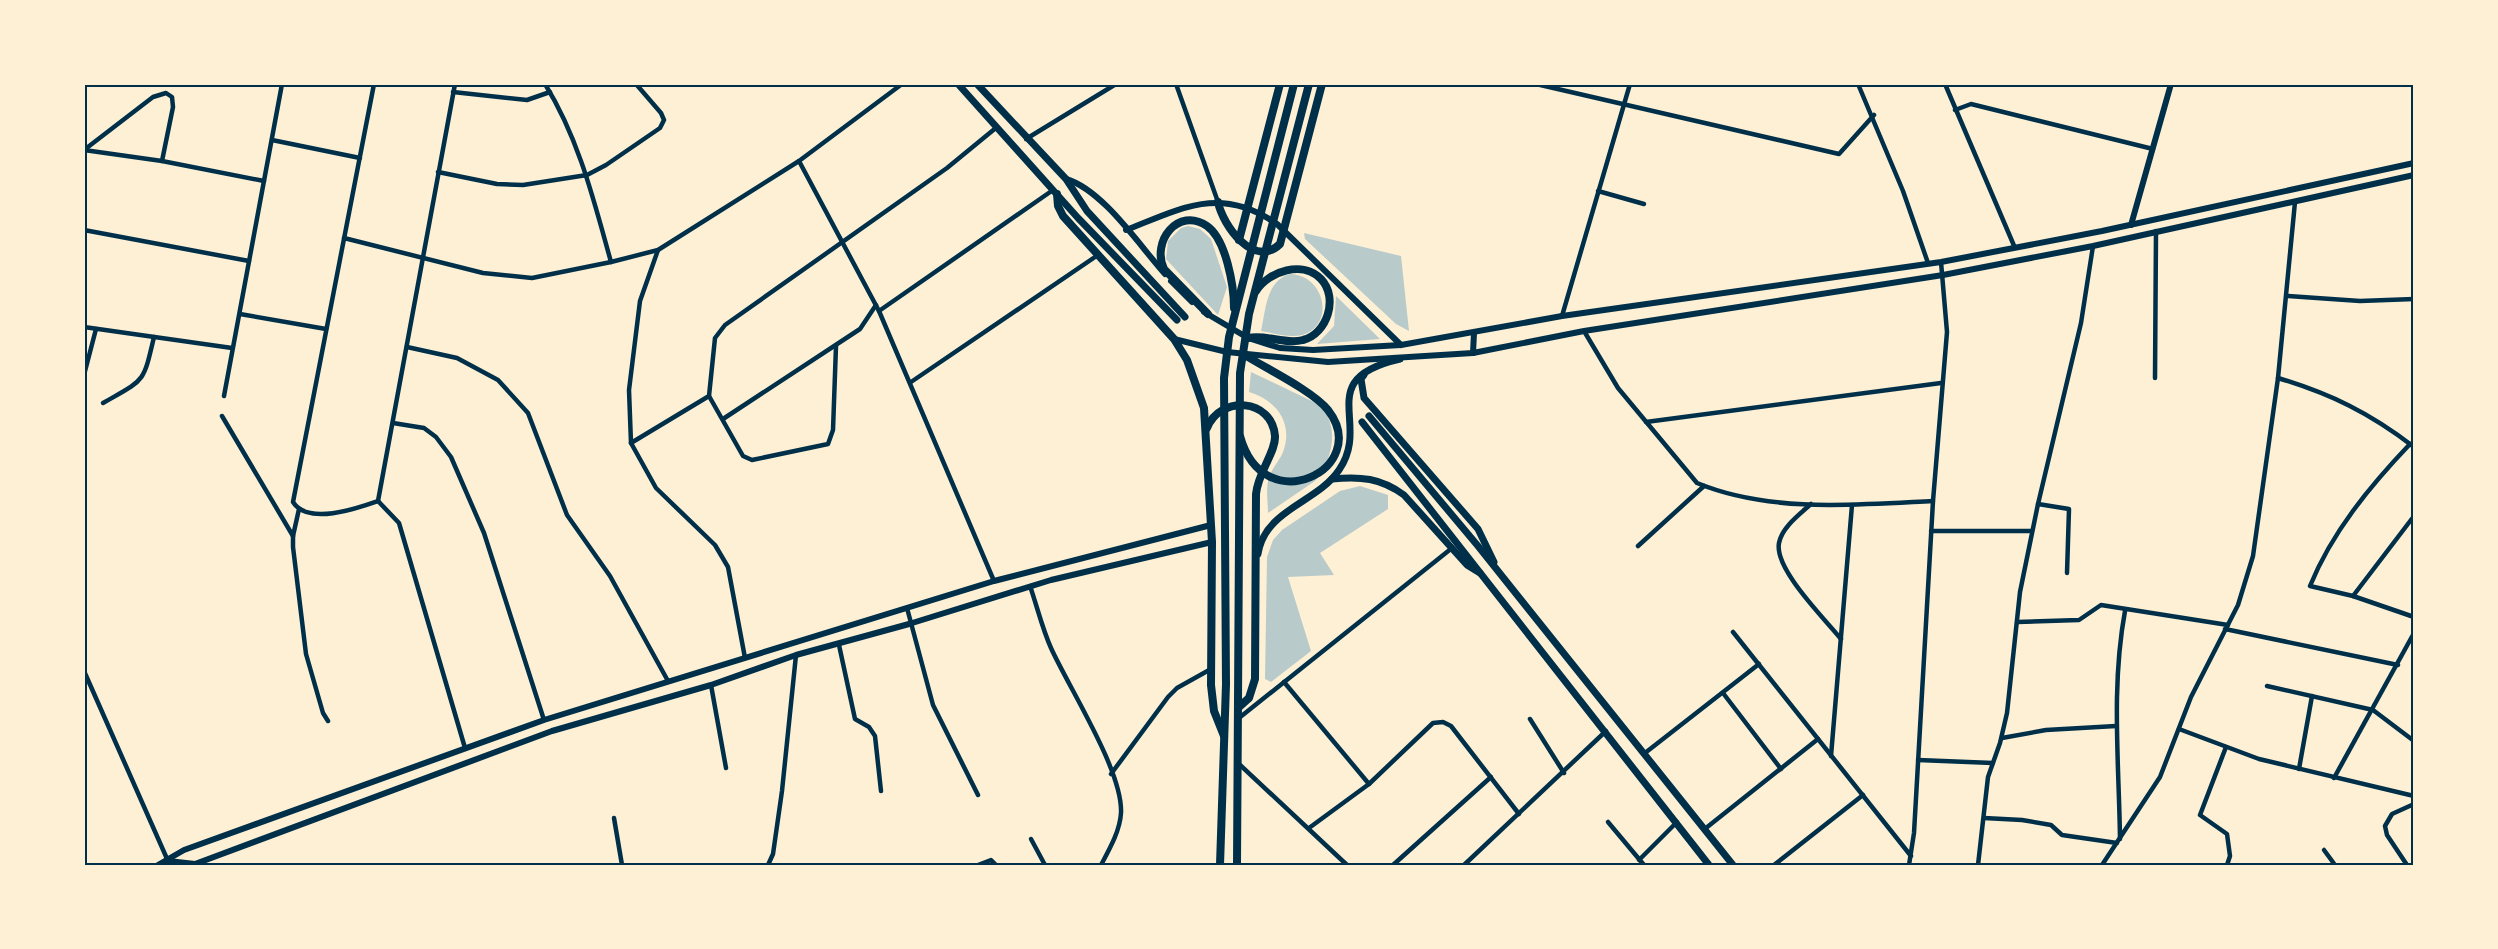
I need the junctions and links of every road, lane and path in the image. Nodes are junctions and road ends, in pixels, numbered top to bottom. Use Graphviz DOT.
graph roads {
  1 [pos="282,84"];
  2 [pos="374,84"];
  3 [pos="455,84"];
  4 [pos="545,84"];
  5 [pos="636,84"];
  6 [pos="902,84"];
  7 [pos="958,84"];
  8 [pos="977,84"];
  9 [pos="1116,84"];
  10 [pos="1176,84"];
  11 [pos="1280,84"];
  12 [pos="1294,84"];
  13 [pos="1309,84"];
  14 [pos="1322,84"];
  15 [pos="1536,84"];
  16 [pos="1630,84"];
  17 [pos="1858,84"];
  18 [pos="1945,84"];
  19 [pos="2171,84"];
  20 [pos="453,92"];
  21 [pos="550,92"];
  22 [pos="993,102"];
  23 [pos="1624,106"];
  24 [pos="982,109"];
  25 [pos="1955,110"];
  26 [pos="1874,115"];
  27 [pos="997,127"];
  28 [pos="1026,139"];
  29 [pos="272,140"];
  30 [pos="2153,149"];
  31 [pos="84,150"];
  32 [pos="360,159"];
  33 [pos="162,161"];
  34 [pos="799,161"];
  35 [pos="2414,163"];
  36 [pos="438,172"];
  37 [pos="587,175"];
  38 [pos="2414,175"];
  39 [pos="1066,179"];
  40 [pos="264,181"];
  41 [pos="1598,191"];
  42 [pos="1055,192"];
  43 [pos="1218,202"];
  44 [pos="2295,202"];
  45 [pos="1644,204"];
  46 [pos="1248,208"];
  47 [pos="2131,225"];
  48 [pos="84,230"];
  49 [pos="1126,230"];
  50 [pos="2156,231"];
  51 [pos="1285,232"];
  52 [pos="344,238"];
  53 [pos="1239,240"];
  54 [pos="843,241"];
  55 [pos="2093,246"];
  56 [pos="2016,248"];
  57 [pos="658,250"];
  58 [pos="1099,255"];
  59 [pos="423,257"];
  60 [pos="249,261"];
  61 [pos="611,262"];
  62 [pos="1941,262"];
  63 [pos="1928,263"];
  64 [pos="1943,275"];
  65 [pos="1254,295"];
  66 [pos="2288,296"];
  67 [pos="2414,299"];
  68 [pos="876,305"];
  69 [pos="879,311"];
  70 [pos="240,314"];
  71 [pos="1208,314"];
  72 [pos="1562,316"];
  73 [pos="1185,317"];
  74 [pos="1234,319"];
  75 [pos="1177,320"];
  76 [pos="84,327"];
  77 [pos="96,328"];
  78 [pos="326,329"];
  79 [pos="1584,331"];
  80 [pos="1474,333"];
  81 [pos="154,337"];
  82 [pos="1248,338"];
  83 [pos="1174,339"];
  84 [pos="1401,345"];
  85 [pos="836,346"];
  86 [pos="407,347"];
  87 [pos="232,348"];
  88 [pos="1473,352"];
  89 [pos="1243,354"];
  90 [pos="1400,359"];
  91 [pos="1370,369"];
  92 [pos="84,375"];
  93 [pos="2155,378"];
  94 [pos="2278,378"];
  95 [pos="911,382"];
  96 [pos="1941,383"];
  97 [pos="224,396"];
  98 [pos="709,396"];
  99 [pos="103,403"];
  100 [pos="222,416"];
  101 [pos="1369,416"];
  102 [pos="723,418"];
  103 [pos="1362,422"];
  104 [pos="1646,422"];
  105 [pos="393,423"];
  106 [pos="1238,427"];
  107 [pos="1206,431"];
  108 [pos="631,442"];
  109 [pos="2412,445"];
  110 [pos="1332,479"];
  111 [pos="1704,486"];
  112 [pos="378,501"];
  113 [pos="1933,501"];
  114 [pos="1810,504"];
  115 [pos="2038,504"];
  116 [pos="1852,505"];
  117 [pos="300,509"];
  118 [pos="2414,516"];
  119 [pos="1211,525"];
  120 [pos="1931,531"];
  121 [pos="2032,531"];
  122 [pos="293,536"];
  123 [pos="1159,539"];
  124 [pos="1212,542"];
  125 [pos="1638,546"];
  126 [pos="1452,548"];
  127 [pos="1162,553"];
  128 [pos="1497,570"];
  129 [pos="2067,573"];
  130 [pos="1254,580"];
  131 [pos="1488,580"];
  132 [pos="994,581"];
  133 [pos="1030,586"];
  134 [pos="2353,596"];
  135 [pos="907,608"];
  136 [pos="2125,611"];
  137 [pos="2414,617"];
  138 [pos="2017,622"];
  139 [pos="909,624"];
  140 [pos="2227,627"];
  141 [pos="1733,632"];
  142 [pos="2414,633"];
  143 [pos="1841,639"];
  144 [pos="838,645"];
  145 [pos="796,655"];
  146 [pos="745,658"];
  147 [pos="1759,664"];
  148 [pos="2398,665"];
  149 [pos="1211,669"];
  150 [pos="84,672"];
  151 [pos="668,681"];
  152 [pos="1284,682"];
  153 [pos="711,685"];
  154 [pos="2267,686"];
  155 [pos="1723,693"];
  156 [pos="2312,696"];
  157 [pos="1239,707"];
  158 [pos="2373,710"];
  159 [pos="1611,711"];
  160 [pos="1239,718"];
  161 [pos="1530,719"];
  162 [pos="544,720"];
  163 [pos="328,721"];
  164 [pos="1598,721"];
  165 [pos="2116,726"];
  166 [pos="2179,729"];
  167 [pos="1606,731"];
  168 [pos="2002,738"];
  169 [pos="1226,739"];
  170 [pos="1818,739"];
  171 [pos="2414,741"];
  172 [pos="2226,747"];
  173 [pos="465,748"];
  174 [pos="1646,753"];
  175 [pos="1831,756"];
  176 [pos="1918,760"];
  177 [pos="1238,763"];
  178 [pos="1993,763"];
  179 [pos="726,768"];
  180 [pos="1781,769"];
  181 [pos="2298,769"];
  182 [pos="1564,773"];
  183 [pos="1111,774"];
  184 [pos="1491,777"];
  185 [pos="2334,778"];
  186 [pos="1369,784"];
  187 [pos="881,791"];
  188 [pos="978,795"];
  189 [pos="1863,795"];
  190 [pos="2414,796"];
  191 [pos="2414,804"];
  192 [pos="1520,814"];
  193 [pos="614,818"];
  194 [pos="1984,818"];
  195 [pos="1608,822"];
  196 [pos="1677,822"];
  197 [pos="1309,828"];
  198 [pos="1706,828"];
  199 [pos="1031,839"];
  200 [pos="2118,841"];
  201 [pos="2324,850"];
  202 [pos="1911,856"];
  203 [pos="1639,860"];
  204 [pos="168,861"];
  205 [pos="158,865"];
  206 [pos="622,865"];
  207 [pos="768,865"];
  208 [pos="978,865"];
  209 [pos="996,865"];
  210 [pos="1046,865"];
  211 [pos="1101,865"];
  212 [pos="1220,865"];
  213 [pos="1237,865"];
  214 [pos="1347,865"];
  215 [pos="1393,865"];
  216 [pos="1464,865"];
  217 [pos="1644,865"];
  218 [pos="1709,865"];
  219 [pos="1733,865"];
  220 [pos="1774,865"];
  221 [pos="1909,865"];
  222 [pos="1978,865"];
  223 [pos="2102,865"];
  224 [pos="2227,865"];
  225 [pos="2335,865"];
  226 [pos="2407,865"];
  1 -- 29 [label="street"];
  2 -- 32 [label="street"];
  3 -- 20 [label="street"];
  4 -- 21 [label="street"];
  5 -- 37 [label="street"];
  6 -- 34 [label="street"];
  7 -- 24 [label="main road"];
  8 -- 22 [label="main road"];
  9 -- 28 [label="street"];
  10 -- 43 [label="street"];
  11 -- 46 [label="main road"];
  12 -- 74 [label="main road"];
  13 -- 65 [label="main road"];
  14 -- 51 [label="main road"];
  15 -- 23 [label="street"];
  16 -- 23 [label="street"];
  17 -- 26 [label="street"];
  18 -- 25 [label="street"];
  19 -- 30 [label="street"];
  20 -- 21 [label="street"];
  20 -- 36 [label="street"];
  21 -- 37 [label="street"];
  22 -- 24 [label="main road"];
  22 -- 28 [label="main road"];
  23 -- 26 [label="street"];
  23 -- 41 [label="street"];
  24 -- 27 [label="main road"];
  25 -- 30 [label="street"];
  25 -- 56 [label="street"];
  26 -- 63 [label="street"];
  27 -- 42 [label="main road"];
  27 -- 54 [label="street"];
  28 -- 39 [label="main road"];
  29 -- 32 [label="street"];
  29 -- 40 [label="street"];
  30 -- 47 [label="street"];
  31 -- 33 [label="street"];
  31 -- 33 [label="street"];
  32 -- 52 [label="street"];
  33 -- 40 [label="street"];
  34 -- 54 [label="street"];
  34 -- 57 [label="street"];
  35 -- 47 [label="street"];
  36 -- 37 [label="street"];
  36 -- 59 [label="street"];
  37 -- 61 [label="street"];
  38 -- 44 [label="street"];
  39 -- 49 [label="street"];
  39 -- 73 [label="main road"];
  40 -- 60 [label="street"];
  41 -- 45 [label="street"];
  41 -- 72 [label="street"];
  42 -- 58 [label="main road"];
  42 -- 69 [label="street"];
  42 -- 75 [label="main road"];
  43 -- 46 [label="street"];
  43 -- 49 [label="street"];
  43 -- 53 [label="main road"];
  44 -- 50 [label="street"];
  44 -- 66 [label="street"];
  46 -- 51 [label="street"];
  46 -- 53 [label="main road"];
  47 -- 56 [label="street"];
  48 -- 60 [label="street"];
  49 -- 71 [label="street"];
  50 -- 55 [label="street"];
  50 -- 93 [label="street"];
  51 -- 53 [label="main road"];
  51 -- 84 [label="street"];
  52 -- 59 [label="street"];
  52 -- 78 [label="street"];
  54 -- 68 [label="street"];
  54 -- 98 [label="street"];
  55 -- 64 [label="street"];
  55 -- 115 [label="street"];
  56 -- 62 [label="street"];
  57 -- 61 [label="street"];
  57 -- 108 [label="street"];
  58 -- 83 [label="main road"];
  58 -- 95 [label="street"];
  59 -- 61 [label="street"];
  59 -- 86 [label="street"];
  60 -- 70 [label="street"];
  62 -- 63 [label="street"];
  62 -- 64 [label="street"];
  63 -- 72 [label="street"];
  64 -- 79 [label="street"];
  64 -- 96 [label="street"];
  65 -- 82 [label="main road"];
  65 -- 106 [label="main road"];
  66 -- 67 [label="street"];
  66 -- 94 [label="street"];
  68 -- 69 [label="street"];
  68 -- 85 [label="street"];
  69 -- 95 [label="street"];
  70 -- 78 [label="street"];
  70 -- 87 [label="street"];
  71 -- 74 [label="main road"];
  71 -- 82 [label="street"];
  72 -- 80 [label="street"];
  74 -- 169 [label="main road"];
  76 -- 77 [label="street"];
  77 -- 81 [label="street"];
  77 -- 92 [label="street"];
  78 -- 117 [label="street"];
  79 -- 88 [label="street"];
  79 -- 104 [label="street"];
  80 -- 84 [label="street"];
  80 -- 88 [label="street"];
  81 -- 87 [label="street"];
  81 -- 99 [label="street"];
  82 -- 84 [label="street"];
  83 -- 89 [label="street"];
  83 -- 107 [label="main road"];
  85 -- 102 [label="street"];
  85 -- 102 [label="street"];
  86 -- 105 [label="street"];
  86 -- 151 [label="street"];
  87 -- 97 [label="street"];
  88 -- 90 [label="street"];
  89 -- 90 [label="street"];
  89 -- 106 [label="main road"];
  90 -- 91 [label="main road"];
  91 -- 110 [label="main road"];
  91 -- 128 [label="main road"];
  94 -- 109 [label="street"];
  94 -- 140 [label="street"];
  95 -- 132 [label="street"];
  96 -- 104 [label="street"];
  96 -- 113 [label="street"];
  98 -- 102 [label="street"];
  98 -- 108 [label="street"];
  100 -- 122 [label="street"];
  101 -- 128 [label="main road"];
  103 -- 131 [label="main road"];
  104 -- 111 [label="street"];
  105 -- 112 [label="street"];
  105 -- 162 [label="street"];
  106 -- 157 [label="main road"];
  107 -- 119 [label="main road"];
  107 -- 130 [label="main road"];
  108 -- 146 [label="street"];
  109 -- 134 [label="street"];
  110 -- 126 [label="main road"];
  110 -- 130 [label="main road"];
  111 -- 114 [label="street"];
  111 -- 125 [label="street"];
  112 -- 117 [label="street"];
  112 -- 173 [label="street"];
  113 -- 116 [label="street"];
  113 -- 120 [label="street"];
  114 -- 116 [label="street"];
  114 -- 143 [label="street"];
  115 -- 121 [label="street"];
  115 -- 129 [label="street"];
  116 -- 143 [label="street"];
  117 -- 122 [label="street"];
  118 -- 134 [label="street"];
  119 -- 123 [label="street"];
  119 -- 124 [label="main road"];
  120 -- 121 [label="street"];
  120 -- 176 [label="street"];
  121 -- 138 [label="street"];
  122 -- 163 [label="street"];
  123 -- 127 [label="street"];
  123 -- 132 [label="street"];
  124 -- 127 [label="street"];
  124 -- 149 [label="main road"];
  126 -- 131 [label="main road"];
  126 -- 152 [label="street"];
  127 -- 133 [label="street"];
  128 -- 159 [label="main road"];
  130 -- 157 [label="main road"];
  131 -- 164 [label="main road"];
  132 -- 135 [label="street"];
  133 -- 139 [label="street"];
  133 -- 183 [label="street"];
  134 -- 137 [label="street"];
  135 -- 139 [label="street"];
  135 -- 146 [label="street"];
  136 -- 138 [label="street"];
  136 -- 140 [label="street"];
  136 -- 165 [label="street"];
  138 -- 168 [label="street"];
  139 -- 144 [label="street"];
  139 -- 188 [label="street"];
  140 -- 148 [label="street"];
  140 -- 166 [label="street"];
  141 -- 147 [label="street"];
  142 -- 148 [label="street"];
  143 -- 175 [label="street"];
  144 -- 145 [label="street"];
  144 -- 187 [label="street"];
  145 -- 153 [label="street"];
  145 -- 207 [label="street"];
  146 -- 151 [label="street"];
  147 -- 155 [label="street"];
  147 -- 170 [label="street"];
  148 -- 158 [label="street"];
  149 -- 169 [label="main road"];
  149 -- 183 [label="street"];
  150 -- 204 [label="street"];
  151 -- 162 [label="street"];
  152 -- 160 [label="street"];
  152 -- 186 [label="street"];
  153 -- 179 [label="street"];
  153 -- 204 [label="street"];
  154 -- 156 [label="street"];
  155 -- 174 [label="street"];
  155 -- 180 [label="street"];
  156 -- 158 [label="street"];
  156 -- 181 [label="street"];
  157 -- 160 [label="main road"];
  158 -- 171 [label="street"];
  158 -- 185 [label="street"];
  159 -- 164 [label="main road"];
  159 -- 174 [label="main road"];
  160 -- 177 [label="main road"];
  161 -- 182 [label="street"];
  162 -- 173 [label="street"];
  164 -- 167 [label="main road"];
  165 -- 168 [label="street"];
  165 -- 200 [label="street"];
  166 -- 172 [label="street"];
  166 -- 200 [label="street"];
  167 -- 182 [label="street"];
  167 -- 196 [label="main road"];
  168 -- 178 [label="street"];
  169 -- 212 [label="main road"];
  170 -- 175 [label="street"];
  170 -- 180 [label="street"];
  172 -- 181 [label="street"];
  172 -- 224 [label="street"];
  173 -- 204 [label="street"];
  174 -- 198 [label="main road"];
  175 -- 189 [label="street"];
  176 -- 178 [label="street"];
  176 -- 202 [label="street"];
  177 -- 197 [label="street"];
  177 -- 213 [label="main road"];
  178 -- 194 [label="street"];
  180 -- 198 [label="street"];
  181 -- 185 [label="street"];
  182 -- 192 [label="street"];
  183 -- 211 [label="street"];
  184 -- 186 [label="street"];
  184 -- 192 [label="street"];
  184 -- 215 [label="street"];
  185 -- 190 [label="street"];
  186 -- 197 [label="street"];
  189 -- 202 [label="street"];
  189 -- 220 [label="street"];
  191 -- 226 [label="street"];
  192 -- 216 [label="street"];
  193 -- 206 [label="street"];
  194 -- 200 [label="street"];
  194 -- 222 [label="street"];
  195 -- 203 [label="street"];
  196 -- 203 [label="street"];
  196 -- 218 [label="main road"];
  197 -- 214 [label="street"];
  198 -- 219 [label="main road"];
  199 -- 210 [label="street"];
  200 -- 223 [label="street"];
  201 -- 225 [label="street"];
  202 -- 221 [label="street"];
  203 -- 217 [label="street"];
  204 -- 205 [label="street"];
  208 -- 209 [label="street"];
}
